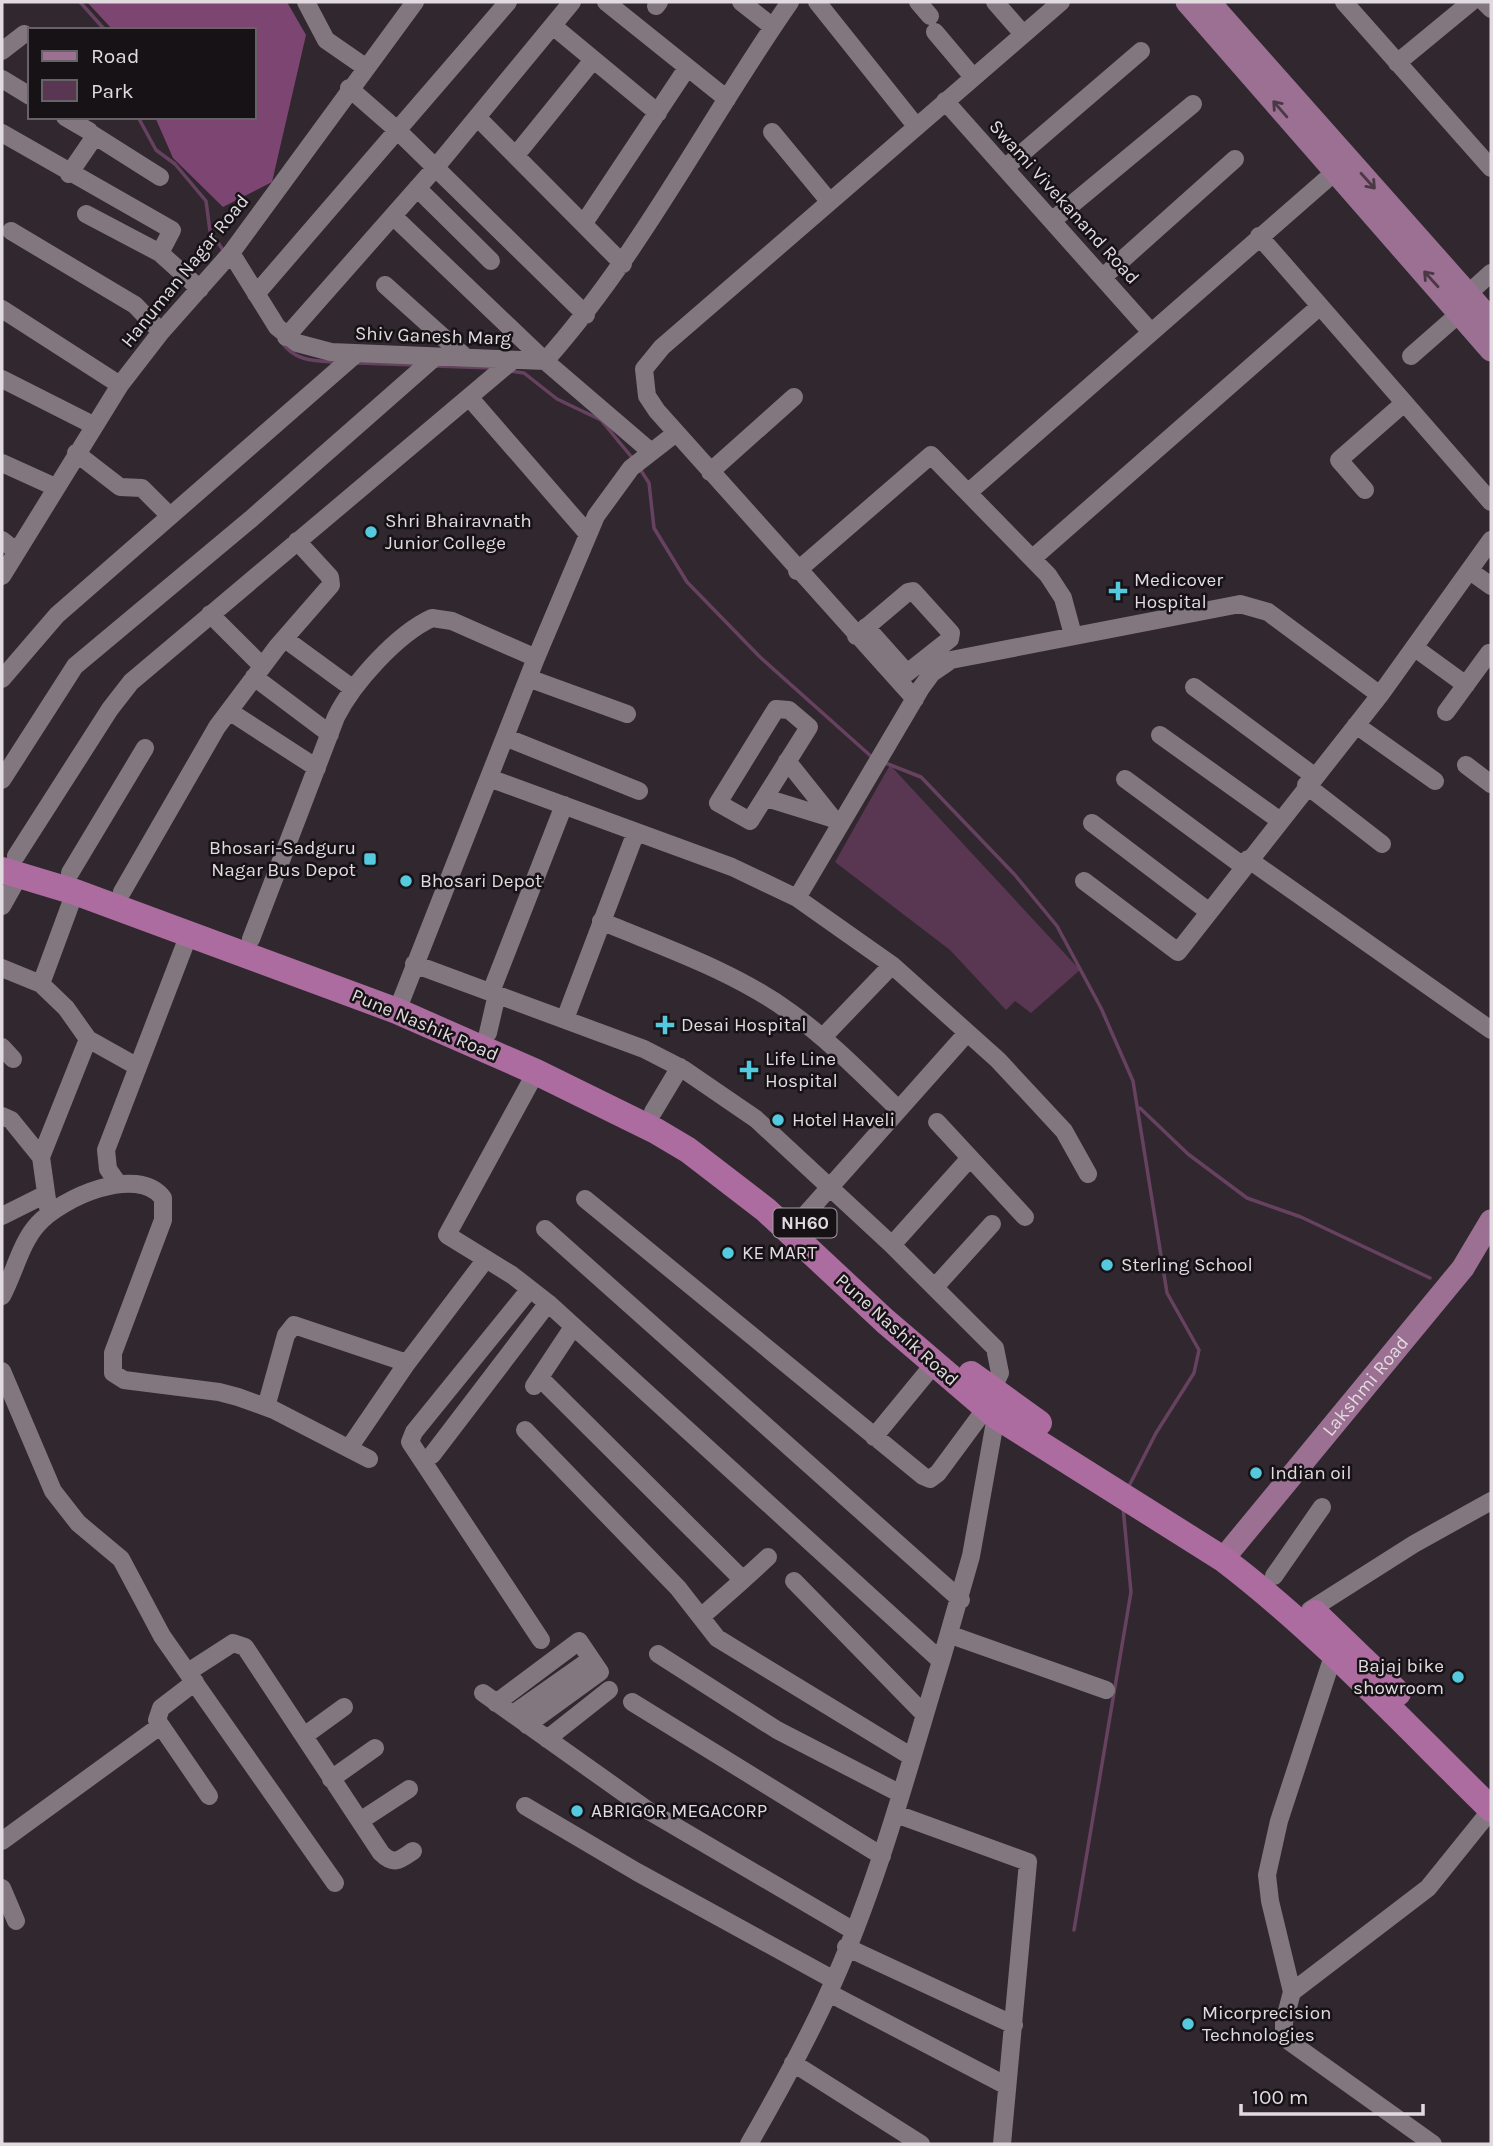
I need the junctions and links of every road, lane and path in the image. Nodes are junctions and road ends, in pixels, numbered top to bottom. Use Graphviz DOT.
graph roads {
  1 [pos="306,2"];
  2 [pos="415,2"];
  3 [pos="508,2"];
  4 [pos="572,2"];
  5 [pos="606,2"];
  6 [pos="741,2"];
  7 [pos="790,2"];
  8 [pos="817,2"];
  9 [pos="918,2"];
  10 [pos="995,2"];
  11 [pos="1061,2"];
  12 [pos="1187,2"];
  13 [pos="1209,2"];
  14 [pos="1344,2"];
  15 [pos="1471,2"];
  16 [pos="1484,2"];
  17 [pos="1491,9"];
  18 [pos="553,26"];
  19 [pos="773,27"];
  20 [pos="24,34"];
  21 [pos="1023,34"];
  22 [pos="2,51"];
  23 [pos="1141,51"];
  24 [pos="593,60"];
  25 [pos="1397,63"];
  26 [pos="365,67"];
  27 [pos="687,68"];
  28 [pos="973,77"];
  29 [pos="2,79"];
  30 [pos="349,88"];
  31 [pos="28,95"];
  32 [pos="727,99"];
  33 [pos="945,101"];
  34 [pos="1194,104"];
  35 [pos="658,113"];
  36 [pos="478,118"];
  37 [pos="68,119"];
  38 [pos="916,125"];
  39 [pos="397,130"];
  40 [pos="772,132"];
  41 [pos="2,133"];
  42 [pos="92,134"];
  43 [pos="516,155"];
  44 [pos="1235,159"];
  45 [pos="1342,165"];
  46 [pos="436,167"];
  47 [pos="1006,167"];
  48 [pos="1491,169"];
  49 [pos="69,174"];
  50 [pos="160,177"];
  51 [pos="417,188"];
  52 [pos="830,201"];
  53 [pos="86,214"];
  54 [pos="393,216"];
  55 [pos="1053,220"];
  56 [pos="584,223"];
  57 [pos="11,230"];
  58 [pos="1258,236"];
  59 [pos="160,253"];
  60 [pos="231,253"];
  61 [pos="491,261"];
  62 [pos="624,264"];
  63 [pos="1491,273"];
  64 [pos="1103,277"];
  65 [pos="385,285"];
  66 [pos="200,289"];
  67 [pos="256,294"];
  68 [pos="1461,304"];
  69 [pos="1319,307"];
  70 [pos="2,309"];
  71 [pos="586,315"];
  72 [pos="1491,320"];
  73 [pos="161,331"];
  74 [pos="1150,331"];
  75 [pos="286,337"];
  76 [pos="1491,350"];
  77 [pos="354,355"];
  78 [pos="464,356"];
  79 [pos="1411,356"];
  80 [pos="434,358"];
  81 [pos="513,360"];
  82 [pos="545,361"];
  83 [pos="2,379"];
  84 [pos="120,385"];
  85 [pos="469,397"];
  86 [pos="794,397"];
  87 [pos="1403,404"];
  88 [pos="93,425"];
  89 [pos="676,433"];
  90 [pos="76,453"];
  91 [pos="641,459"];
  92 [pos="2,463"];
  93 [pos="710,472"];
  94 [pos="55,487"];
  95 [pos="1365,490"];
  96 [pos="970,491"];
  97 [pos="1491,502"];
  98 [pos="170,516"];
  99 [pos="588,534"];
  100 [pos="1491,540"];
  101 [pos="297,541"];
  102 [pos="9,545"];
  103 [pos="1033,558"];
  104 [pos="1470,570"];
  105 [pos="797,571"];
  106 [pos="2,576"];
  107 [pos="1491,586"];
  108 [pos="210,614"];
  109 [pos="861,632"];
  110 [pos="1073,635"];
  111 [pos="285,639"];
  112 [pos="1415,648"];
  113 [pos="1489,653"];
  114 [pos="536,658"];
  115 [pos="258,672"];
  116 [pos="528,678"];
  117 [pos="2,679"];
  118 [pos="1466,685"];
  119 [pos="1194,687"];
  120 [pos="352,688"];
  121 [pos="1380,695"];
  122 [pos="915,699"];
  123 [pos="229,711"];
  124 [pos="1446,712"];
  125 [pos="627,714"];
  126 [pos="1356,725"];
  127 [pos="330,734"];
  128 [pos="1160,735"];
  129 [pos="505,737"];
  130 [pos="145,748"];
  131 [pos="787,761"];
  132 [pos="1466,765"];
  133 [pos="317,768"];
  134 [pos="489,778"];
  135 [pos="1125,779"];
  136 [pos="2,780"];
  137 [pos="1310,780"];
  138 [pos="1435,781"];
  139 [pos="1491,784"];
  140 [pos="639,791"];
  141 [pos="766,798"];
  142 [pos="564,805"];
  143 [pos="1279,820"];
  144 [pos="836,822"];
  145 [pos="1092,823"];
  146 [pos="636,832"];
  147 [pos="1382,844"];
  148 [pos="10,863"];
  149 [pos="1245,863"];
  150 [pos="1084,881"];
  151 [pos="73,882"];
  152 [pos="122,892"];
  153 [pos="797,898"];
  154 [pos="2,906"];
  155 [pos="1208,911"];
  156 [pos="601,921"];
  157 [pos="190,934"];
  158 [pos="251,939"];
  159 [pos="414,964"];
  160 [pos="892,965"];
  161 [pos="2,968"];
  162 [pos="41,984"];
  163 [pos="494,993"];
  164 [pos="399,1003"];
  165 [pos="565,1019"];
  166 [pos="1491,1030"];
  167 [pos="967,1032"];
  168 [pos="488,1033"];
  169 [pos="823,1037"];
  170 [pos="88,1039"];
  171 [pos="138,1067"];
  172 [pos="680,1067"];
  173 [pos="536,1072"];
  174 [pos="898,1109"];
  175 [pos="653,1112"];
  176 [pos="2,1116"];
  177 [pos="937,1122"];
  178 [pos="41,1157"];
  179 [pos="970,1158"];
  180 [pos="1088,1174"];
  181 [pos="117,1182"];
  182 [pos="829,1187"];
  183 [pos="46,1194"];
  184 [pos="585,1199"];
  185 [pos="49,1214"];
  186 [pos="2,1216"];
  187 [pos="1025,1217"];
  188 [pos="1491,1221"];
  189 [pos="992,1224"];
  190 [pos="795,1226"];
  191 [pos="545,1229"];
  192 [pos="892,1245"];
  193 [pos="486,1259"];
  194 [pos="935,1287"];
  195 [pos="530,1289"];
  196 [pos="2,1296"];
  197 [pos="548,1303"];
  198 [pos="573,1327"];
  199 [pos="407,1363"];
  200 [pos="934,1364"];
  201 [pos="2,1371"];
  202 [pos="991,1405"];
  203 [pos="266,1407"];
  204 [pos="525,1430"];
  205 [pos="874,1437"];
  206 [pos="349,1448"];
  207 [pos="432,1455"];
  208 [pos="369,1459"];
  209 [pos="1491,1501"];
  210 [pos="1322,1507"];
  211 [pos="1228,1552"];
  212 [pos="768,1557"];
  213 [pos="1274,1576"];
  214 [pos="743,1580"];
  215 [pos="793,1581"];
  216 [pos="961,1600"];
  217 [pos="1311,1610"];
  218 [pos="701,1617"];
  219 [pos="951,1635"];
  220 [pos="541,1640"];
  221 [pos="658,1654"];
  222 [pos="1333,1656"];
  223 [pos="941,1661"];
  224 [pos="191,1677"];
  225 [pos="609,1690"];
  226 [pos="1105,1690"];
  227 [pos="632,1702"];
  228 [pos="344,1707"];
  229 [pos="925,1715"];
  230 [pos="520,1719"];
  231 [pos="160,1726"];
  232 [pos="304,1736"];
  233 [pos="547,1739"];
  234 [pos="375,1748"];
  235 [pos="912,1757"];
  236 [pos="331,1779"];
  237 [pos="1491,1785"];
  238 [pos="409,1788"];
  239 [pos="901,1794"];
  240 [pos="209,1796"];
  241 [pos="525,1806"];
  242 [pos="1491,1809"];
  243 [pos="896,1814"];
  244 [pos="360,1821"];
  245 [pos="2,1841"];
  246 [pos="413,1851"];
  247 [pos="882,1856"];
  248 [pos="335,1882"];
  249 [pos="2,1888"];
  250 [pos="16,1921"];
  251 [pos="850,1939"];
  252 [pos="831,1986"];
  253 [pos="1292,1992"];
  254 [pos="1014,2025"];
  255 [pos="793,2063"];
  256 [pos="1007,2086"];
  257 [pos="749,2144"];
  258 [pos="921,2144"];
  259 [pos="1002,2144"];
  260 [pos="1433,2144"];
  1 -- 26 [label="street"];
  2 -- 26 [label="street, Hanuman Nagar Road"];
  3 -- 39 [label="street"];
  4 -- 18 [label="street"];
  5 -- 27 [label="street"];
  6 -- 19 [label="street"];
  7 -- 19 [label="street"];
  8 -- 38 [label="street"];
  9 -- 28 [label="street"];
  10 -- 21 [label="street"];
  11 -- 21 [label="street"];
  45 -- 12 [label="main road, one-way"];
  13 -- 45 [label="main road"];
  14 -- 25 [label="street"];
  15 -- 25 [label="street"];
  16 -- 17 [label="street"];
  18 -- 24 [label="street"];
  18 -- 36 [label="street"];
  19 -- 32 [label="street"];
  20 -- 22 [label="street"];
  21 -- 28 [label="street"];
  23 -- 47 [label="street"];
  24 -- 35 [label="street"];
  24 -- 43 [label="street"];
  25 -- 48 [label="street"];
  26 -- 30 [label="street, Hanuman Nagar Road"];
  27 -- 32 [label="street"];
  27 -- 35 [label="street"];
  28 -- 33 [label="street"];
  29 -- 31 [label="street"];
  30 -- 39 [label="street"];
  30 -- 60 [label="street, Hanuman Nagar Road"];
  32 -- 62 [label="street"];
  33 -- 38 [label="street"];
  33 -- 47 [label="street, Swami Vivekanand Road"];
  34 -- 55 [label="street"];
  35 -- 56 [label="street"];
  36 -- 43 [label="street"];
  36 -- 46 [label="street"];
  37 -- 42 [label="street"];
  38 -- 52 [label="street"];
  39 -- 46 [label="street"];
  39 -- 67 [label="street"];
  40 -- 52 [label="street"];
  41 -- 49 [label="street"];
  42 -- 49 [label="street"];
  42 -- 50 [label="street"];
  43 -- 56 [label="street"];
  44 -- 64 [label="street"];
  45 -- 58 [label="street"];
  45 -- 68 [label="main road"];
  46 -- 51 [label="street"];
  46 -- 71 [label="street"];
  47 -- 55 [label="street, Swami Vivekanand Road"];
  49 -- 59 [label="street"];
  51 -- 54 [label="street"];
  51 -- 61 [label="street"];
  52 -- 89 [label="street"];
  53 -- 59 [label="street"];
  54 -- 75 [label="street"];
  54 -- 82 [label="street"];
  55 -- 64 [label="street, Swami Vivekanand Road"];
  56 -- 62 [label="street"];
  57 -- 73 [label="street"];
  58 -- 69 [label="street"];
  58 -- 74 [label="street"];
  59 -- 66 [label="street"];
  60 -- 66 [label="street, Hanuman Nagar Road"];
  60 -- 67 [label="street"];
  62 -- 71 [label="street"];
  63 -- 68 [label="street"];
  64 -- 74 [label="street, Swami Vivekanand Road"];
  65 -- 78 [label="street"];
  66 -- 73 [label="street, Hanuman Nagar Road"];
  67 -- 75 [label="street"];
  68 -- 72 [label="main road"];
  68 -- 76 [label="main road"];
  68 -- 79 [label="street"];
  69 -- 87 [label="street"];
  69 -- 103 [label="street"];
  70 -- 84 [label="street"];
  71 -- 82 [label="street"];
  73 -- 84 [label="street, Hanuman Nagar Road"];
  74 -- 96 [label="street"];
  75 -- 77 [label="street, Shiv Ganesh Marg"];
  77 -- 80 [label="street, Shiv Ganesh Marg"];
  77 -- 98 [label="street"];
  78 -- 80 [label="street, Shiv Ganesh Marg"];
  78 -- 81 [label="street, Shiv Ganesh Marg"];
  80 -- 136 [label="street"];
  81 -- 82 [label="street, Shiv Ganesh Marg"];
  81 -- 85 [label="street"];
  82 -- 91 [label="street"];
  83 -- 88 [label="street"];
  84 -- 88 [label="street, Hanuman Nagar Road"];
  85 -- 99 [label="street"];
  85 -- 101 [label="street"];
  86 -- 93 [label="street"];
  87 -- 95 [label="street"];
  87 -- 97 [label="street"];
  88 -- 90 [label="street, Hanuman Nagar Road"];
  89 -- 91 [label="street"];
  89 -- 93 [label="street"];
  90 -- 94 [label="street, Hanuman Nagar Road"];
  90 -- 98 [label="street"];
  91 -- 99 [label="street"];
  92 -- 94 [label="street"];
  93 -- 105 [label="street"];
  94 -- 102 [label="street, Hanuman Nagar Road"];
  96 -- 103 [label="street"];
  96 -- 105 [label="street"];
  98 -- 117 [label="street"];
  99 -- 114 [label="street"];
  100 -- 104 [label="street"];
  101 -- 108 [label="street"];
  101 -- 111 [label="street"];
  102 -- 106 [label="street, Hanuman Nagar Road"];
  103 -- 110 [label="street"];
  104 -- 107 [label="street"];
  104 -- 112 [label="street"];
  105 -- 109 [label="street"];
  108 -- 115 [label="street"];
  108 -- 148 [label="street"];
  109 -- 109 [label="street"];
  109 -- 122 [label="street"];
  110 -- 121 [label="street"];
  110 -- 122 [label="street"];
  111 -- 115 [label="street"];
  111 -- 120 [label="street"];
  112 -- 118 [label="street"];
  112 -- 121 [label="street"];
  113 -- 118 [label="street"];
  114 -- 116 [label="street"];
  114 -- 120 [label="street"];
  115 -- 123 [label="street"];
  115 -- 127 [label="street"];
  116 -- 125 [label="street"];
  116 -- 129 [label="street"];
  118 -- 124 [label="street"];
  119 -- 137 [label="street"];
  120 -- 127 [label="street"];
  121 -- 126 [label="street"];
  122 -- 144 [label="street"];
  123 -- 133 [label="street"];
  123 -- 152 [label="street"];
  126 -- 137 [label="street"];
  126 -- 138 [label="street"];
  127 -- 133 [label="street"];
  128 -- 143 [label="street"];
  129 -- 134 [label="street"];
  129 -- 140 [label="street"];
  130 -- 151 [label="street"];
  131 -- 141 [label="street"];
  131 -- 141 [label="street"];
  131 -- 144 [label="street"];
  132 -- 139 [label="street"];
  133 -- 158 [label="street"];
  134 -- 142 [label="street"];
  134 -- 159 [label="street"];
  135 -- 149 [label="street"];
  137 -- 143 [label="street"];
  137 -- 147 [label="street"];
  141 -- 144 [label="street"];
  142 -- 146 [label="street"];
  142 -- 163 [label="street"];
  143 -- 149 [label="street"];
  144 -- 153 [label="street"];
  145 -- 155 [label="street"];
  146 -- 153 [label="street"];
  146 -- 156 [label="street"];
  148 -- 151 [label="highway, Pune Nashik Road / NH60"];
  148 -- 154 [label="street"];
  149 -- 155 [label="street"];
  149 -- 166 [label="street"];
  150 -- 155 [label="street"];
  151 -- 152 [label="highway, Pune Nashik Road / NH60"];
  151 -- 157 [label="highway, Pune Nashik Road / NH60"];
  151 -- 162 [label="street"];
  152 -- 158 [label="highway, Pune Nashik Road / NH60"];
  153 -- 160 [label="street"];
  156 -- 165 [label="street"];
  156 -- 169 [label="street"];
  157 -- 164 [label="highway, Pune Nashik Road / NH60"];
  157 -- 171 [label="street"];
  158 -- 164 [label="highway, Pune Nashik Road / NH60"];
  159 -- 163 [label="street"];
  159 -- 164 [label="street"];
  160 -- 167 [label="street"];
  160 -- 169 [label="street"];
  161 -- 162 [label="street"];
  162 -- 170 [label="street"];
  163 -- 165 [label="street"];
  163 -- 168 [label="street"];
  164 -- 168 [label="highway, Pune Nashik Road / NH60"];
  164 -- 173 [label="highway, Pune Nashik Road / NH60"];
  165 -- 172 [label="street"];
  167 -- 174 [label="street"];
  167 -- 180 [label="street"];
  168 -- 175 [label="highway, Pune Nashik Road / NH60"];
  169 -- 174 [label="street"];
  170 -- 171 [label="street"];
  170 -- 178 [label="street"];
  171 -- 181 [label="street"];
  172 -- 175 [label="street"];
  172 -- 182 [label="street"];
  173 -- 190 [label="highway, Pune Nashik Road / NH60"];
  173 -- 193 [label="street"];
  174 -- 182 [label="street"];
  175 -- 190 [label="highway, Pune Nashik Road / NH60"];
  176 -- 178 [label="street"];
  177 -- 179 [label="street"];
  178 -- 183 [label="street"];
  179 -- 187 [label="street"];
  179 -- 192 [label="street"];
  181 -- 185 [label="street"];
  181 -- 203 [label="street"];
  182 -- 190 [label="street"];
  182 -- 192 [label="street"];
  183 -- 185 [label="street"];
  183 -- 186 [label="street"];
  184 -- 205 [label="street"];
  185 -- 196 [label="street"];
  188 -- 211 [label="main road, Lakshmi Road"];
  189 -- 194 [label="street"];
  190 -- 200 [label="highway, Pune Nashik Road / NH60"];
  190 -- 202 [label="highway, Pune Nashik Road / NH60"];
  191 -- 216 [label="street"];
  192 -- 194 [label="street"];
  193 -- 195 [label="street"];
  193 -- 199 [label="street"];
  194 -- 202 [label="street"];
  195 -- 197 [label="street"];
  195 -- 220 [label="street"];
  197 -- 198 [label="street"];
  197 -- 207 [label="street"];
  198 -- 214 [label="street"];
  198 -- 223 [label="street"];
  199 -- 203 [label="street"];
  199 -- 206 [label="street"];
  200 -- 202 [label="highway, Pune Nashik Road / NH60"];
  200 -- 205 [label="street"];
  201 -- 224 [label="street"];
  202 -- 205 [label="street"];
  202 -- 211 [label="highway, Pune Nashik Road / NH60"];
  202 -- 216 [label="street"];
  203 -- 206 [label="street"];
  204 -- 218 [label="street"];
  206 -- 208 [label="street"];
  209 -- 217 [label="street"];
  210 -- 213 [label="street"];
  211 -- 213 [label="highway, Pune Nashik Road / NH60"];
  211 -- 222 [label="highway, Pune Nashik Road / NH60"];
  212 -- 214 [label="street"];
  213 -- 217 [label="highway, Pune Nashik Road / NH60"];
  214 -- 218 [label="street"];
  215 -- 229 [label="street"];
  216 -- 219 [label="street"];
  217 -- 237 [label="highway, Pune Nashik Road / NH60"];
  218 -- 235 [label="street"];
  219 -- 223 [label="street"];
  219 -- 226 [label="street"];
  221 -- 239 [label="street"];
  222 -- 242 [label="highway, Pune Nashik Road / NH60"];
  222 -- 253 [label="street"];
  223 -- 229 [label="street"];
  224 -- 231 [label="street"];
  224 -- 232 [label="street"];
  224 -- 248 [label="street"];
  225 -- 233 [label="street"];
  227 -- 247 [label="street"];
  228 -- 232 [label="street"];
  229 -- 235 [label="street"];
  230 -- 230 [label="street"];
  230 -- 233 [label="street"];
  231 -- 240 [label="street"];
  231 -- 245 [label="street"];
  232 -- 236 [label="street"];
  233 -- 251 [label="street"];
  234 -- 236 [label="street"];
  235 -- 239 [label="street"];
  236 -- 244 [label="street"];
  238 -- 244 [label="street"];
  239 -- 243 [label="street"];
  241 -- 252 [label="street"];
  242 -- 253 [label="street"];
  243 -- 247 [label="street"];
  243 -- 254 [label="street"];
  244 -- 246 [label="street"];
  247 -- 251 [label="street"];
  249 -- 250 [label="street"];
  251 -- 252 [label="street"];
  251 -- 254 [label="street"];
  252 -- 255 [label="street"];
  252 -- 256 [label="street"];
  253 -- 260 [label="street"];
  254 -- 256 [label="street"];
  255 -- 257 [label="street"];
  255 -- 258 [label="street"];
  256 -- 259 [label="street"];
}
